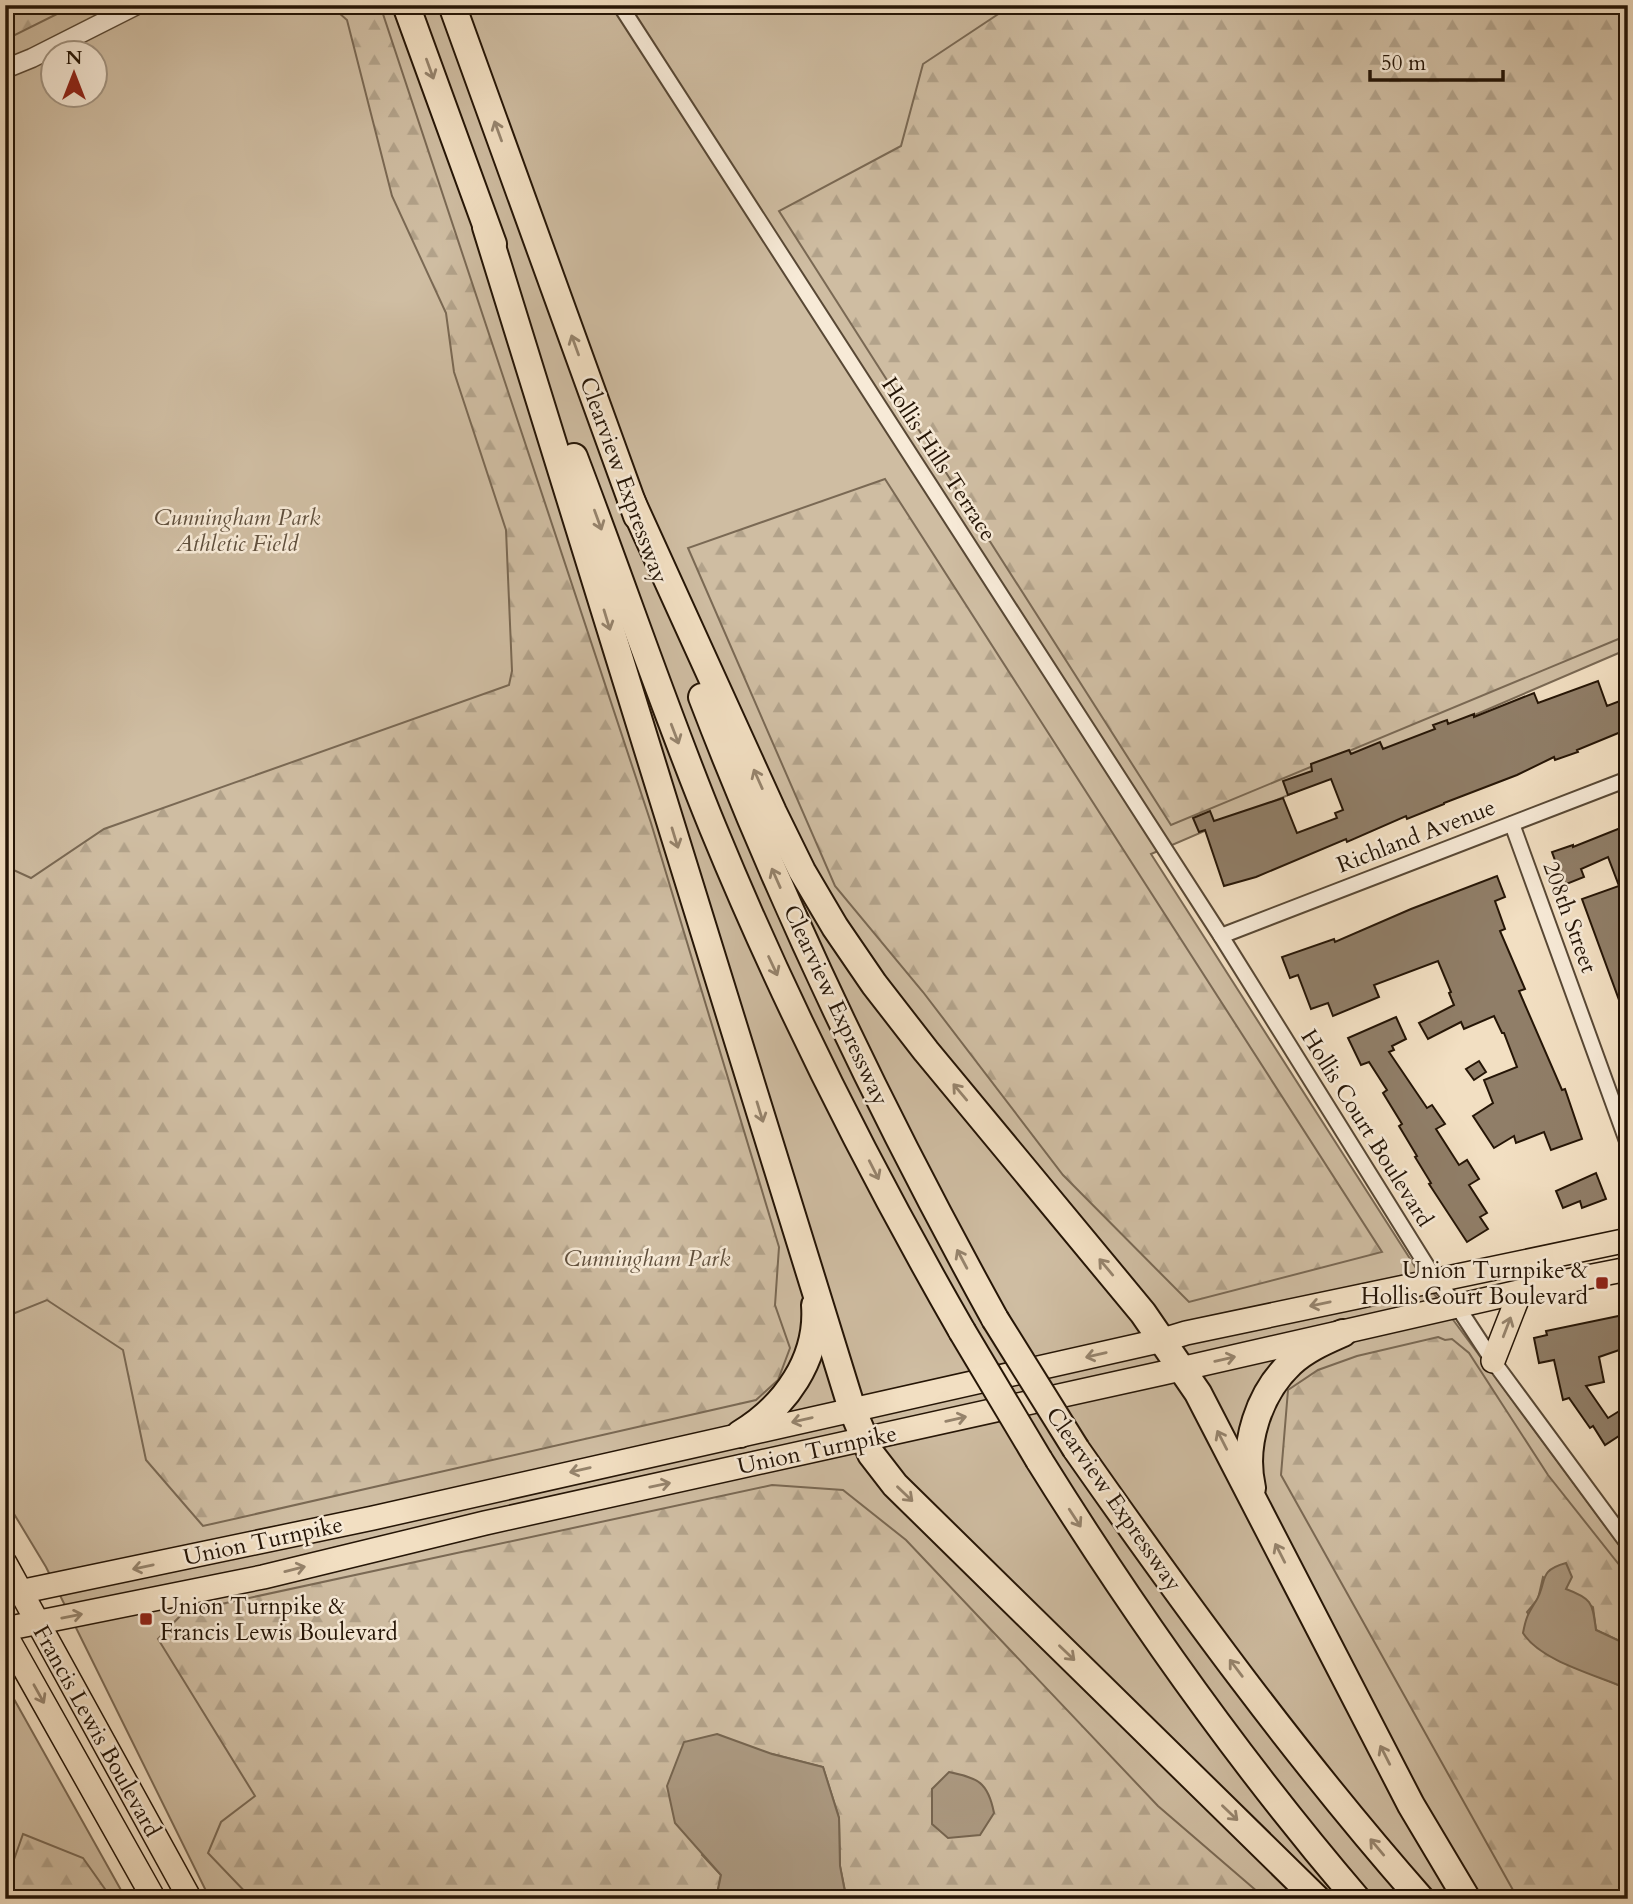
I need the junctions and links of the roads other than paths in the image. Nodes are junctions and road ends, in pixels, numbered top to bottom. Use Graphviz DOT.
graph roads {
  1 [pos="137,5"];
  2 [pos="407,5"];
  3 [pos="452,5"];
  4 [pos="620,5"];
  5 [pos="5,69"];
  6 [pos="486,227"];
  7 [pos="631,500"];
  8 [pos="1628,779"];
  9 [pos="1512,824"];
  10 [pos="1221,936"];
  11 [pos="1628,1144"];
  12 [pos="1628,1240"];
  13 [pos="1628,1269"];
  14 [pos="810,1272"];
  15 [pos="1435,1279"];
  16 [pos="1520,1292"];
  17 [pos="1457,1306"];
  18 [pos="1343,1333"];
  19 [pos="1163,1340"];
  20 [pos="1493,1361"];
  21 [pos="1181,1369"];
  22 [pos="852,1409"];
  23 [pos="740,1434"];
  24 [pos="865,1440"];
  25 [pos="1264,1522"];
  26 [pos="1628,1544"];
  27 [pos="5,1563"];
  28 [pos="13,1594"];
  29 [pos="37,1623"];
  30 [pos="5,1629"];
  31 [pos="5,1634"];
  32 [pos="153,1899"];
  33 [pos="190,1899"];
  34 [pos="1317,1899"];
  35 [pos="1357,1899"];
  36 [pos="1421,1899"];
  37 [pos="1467,1899"];
  1 -- 5 [label="street"];
  2 -- 6 [label="highway, Clearview Expressway, one-way"];
  7 -- 3 [label="highway, Clearview Expressway, one-way"];
  4 -- 10 [label="street, Hollis Hills Terrace"];
  6 -- 14 [label="highway, one-way"];
  6 -- 35 [label="highway, Clearview Expressway, one-way, bridge"];
  19 -- 7 [label="highway, one-way"];
  36 -- 7 [label="highway, Clearview Expressway, one-way, bridge"];
  8 -- 9 [label="street, Richland Avenue"];
  9 -- 10 [label="street, Richland Avenue"];
  9 -- 11 [label="street, 208th Street"];
  10 -- 15 [label="street, Hollis Court Boulevard"];
  12 -- 15 [label="main road, Union Turnpike"];
  13 -- 16 [label="main road, Union Turnpike"];
  14 -- 22 [label="highway"];
  14 -- 23 [label="highway"];
  15 -- 17 [label="street, Hollis Court Boulevard"];
  15 -- 19 [label="main road, Union Turnpike, one-way"];
  16 -- 17 [label="main road, Union Turnpike"];
  20 -- 16 [label="main road, one-way"];
  17 -- 18 [label="main road, Union Turnpike"];
  17 -- 20 [label="street, Hollis Court Boulevard"];
  21 -- 18 [label="main road, Union Turnpike, one-way"];
  18 -- 25 [label="highway"];
  19 -- 21 [label="highway"];
  19 -- 22 [label="main road, Union Turnpike, one-way"];
  20 -- 26 [label="street, Hollis Court Boulevard"];
  24 -- 21 [label="main road, Union Turnpike, one-way"];
  25 -- 21 [label="highway, one-way"];
  22 -- 23 [label="main road, Union Turnpike, one-way"];
  22 -- 24 [label="highway"];
  23 -- 28 [label="main road, Union Turnpike, one-way"];
  29 -- 24 [label="main road, Union Turnpike, one-way"];
  24 -- 34 [label="highway, one-way"];
  37 -- 25 [label="highway, one-way"];
  27 -- 28 [label="main road, Francis Lewis Boulevard"];
  28 -- 29 [label="main road, Francis Lewis Boulevard"];
  29 -- 30 [label="main road, Union Turnpike"];
  29 -- 33 [label="main road, Francis Lewis Boulevard"];
  31 -- 32 [label="main road, Francis Lewis Boulevard, one-way"];
}
